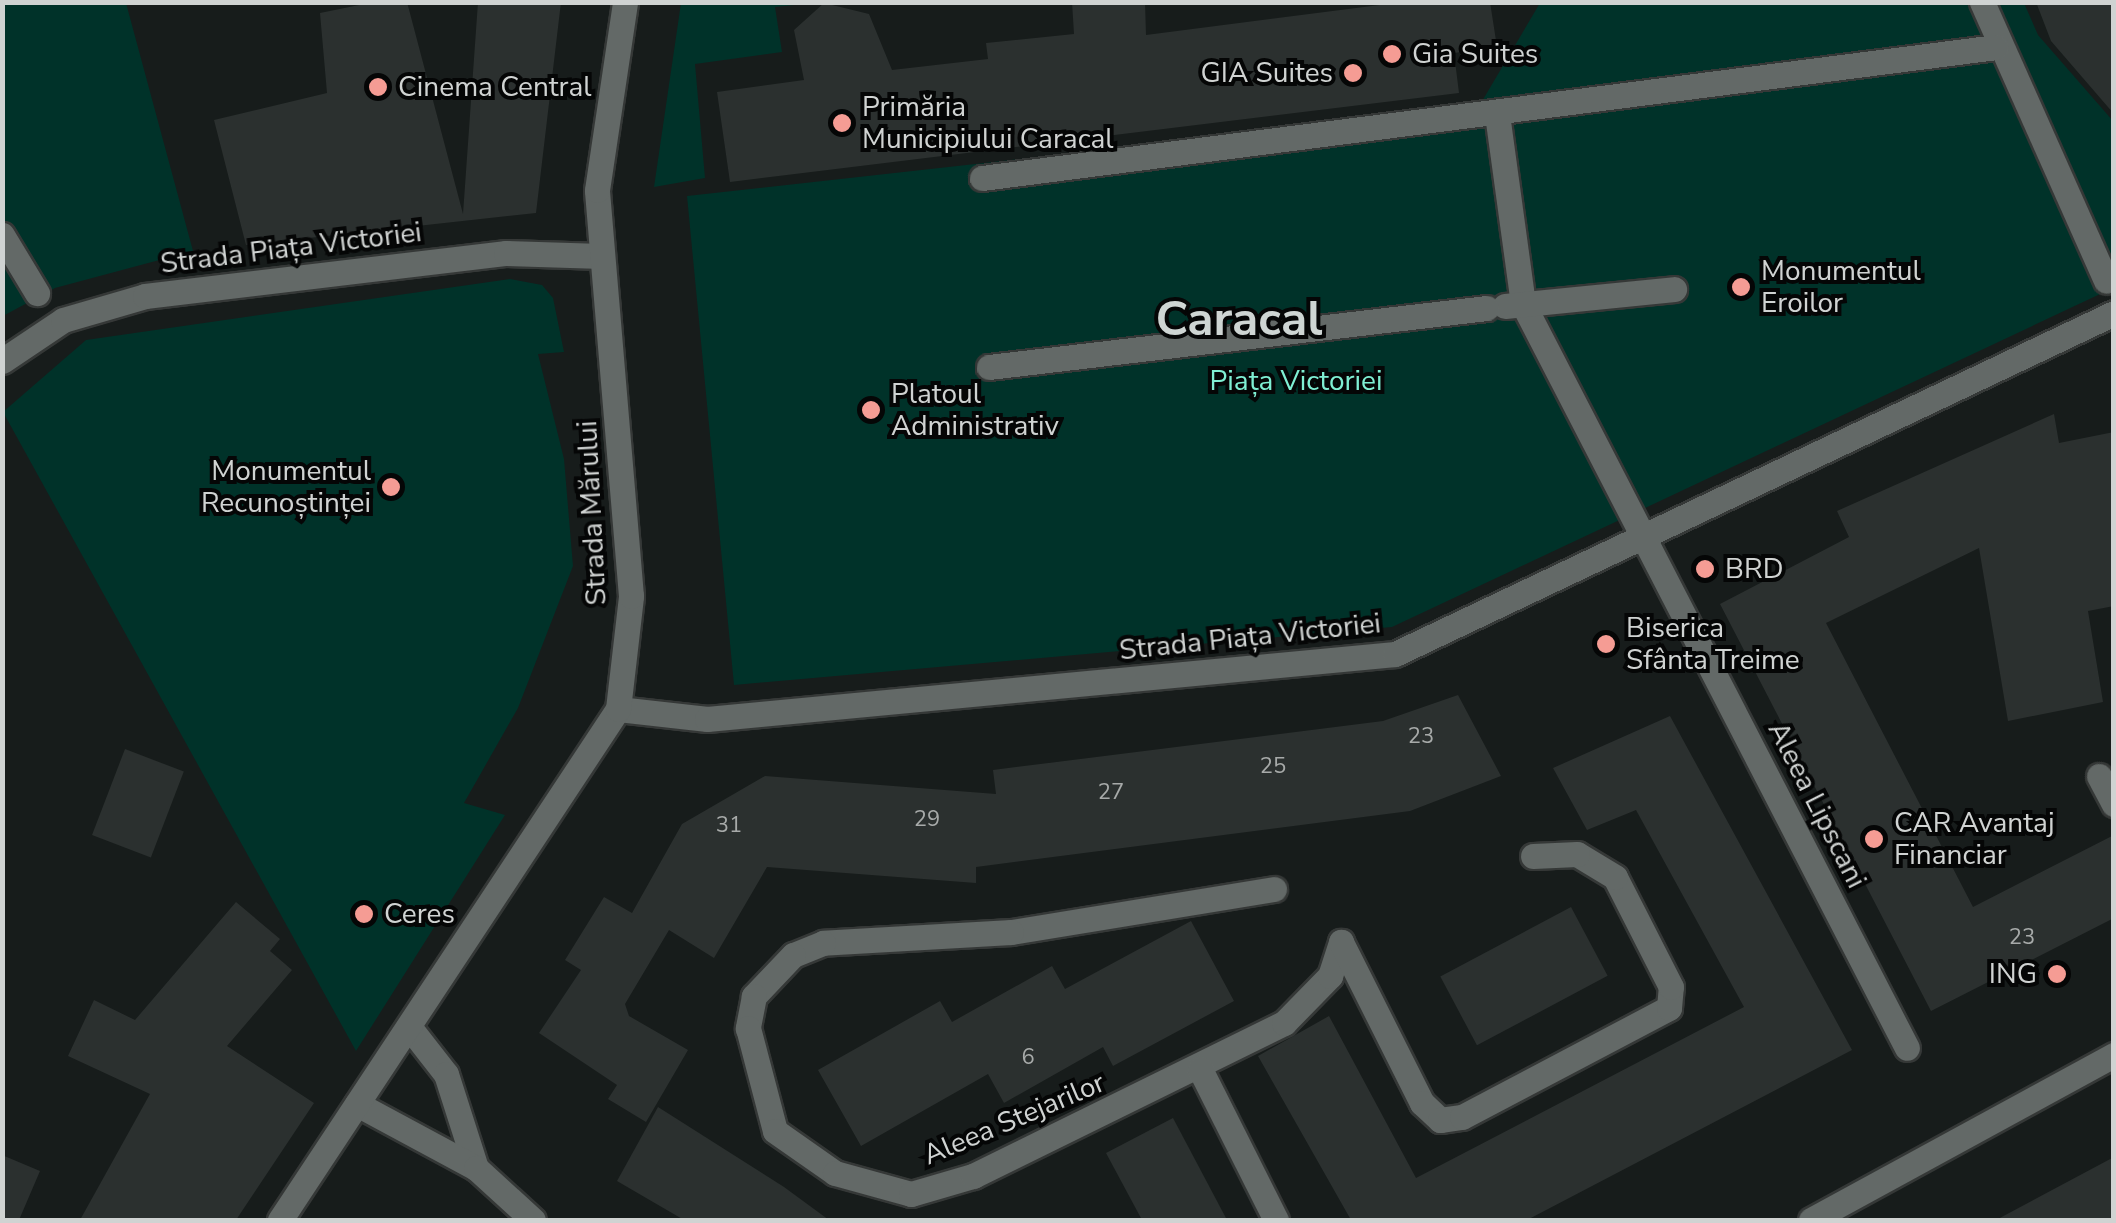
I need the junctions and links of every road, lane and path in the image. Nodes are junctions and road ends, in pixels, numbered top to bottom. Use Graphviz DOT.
graph roads {
  1 [pos="625,2"];
  2 [pos="1982,2"];
  3 [pos="1996,47"];
  4 [pos="1497,114"];
  5 [pos="982,178"];
  6 [pos="2,235"];
  7 [pos="602,256"];
  8 [pos="2106,281"];
  9 [pos="1674,289"];
  10 [pos="37,293"];
  11 [pos="1505,306"];
  12 [pos="2114,314"];
  13 [pos="2,361"];
  14 [pos="990,367"];
  15 [pos="1649,535"];
  16 [pos="618,709"];
  17 [pos="2098,776"];
  18 [pos="2114,804"];
  19 [pos="1532,856"];
  20 [pos="1274,889"];
  21 [pos="410,1028"];
  22 [pos="1907,1048"];
  23 [pos="2114,1055"];
  24 [pos="1200,1069"];
  25 [pos="357,1104"];
  26 [pos="476,1168"];
  27 [pos="280,1220"];
  28 [pos="533,1220"];
  29 [pos="1276,1220"];
  30 [pos="1810,1220"];
  1 -- 7 [label="street, Strada Mărului"];
  2 -- 3 [label="street"];
  3 -- 4 [label="street"];
  3 -- 8 [label="street"];
  4 -- 5 [label="street"];
  4 -- 11 [label="street, Aleea Lipscani"];
  6 -- 10 [label="street"];
  7 -- 13 [label="street, Strada Piața Victoriei"];
  7 -- 16 [label="street, Strada Mărului"];
  9 -- 11 [label="street"];
  11 -- 14 [label="street"];
  11 -- 15 [label="street, Aleea Lipscani"];
  12 -- 15 [label="street, Strada Piața Victoriei"];
  15 -- 16 [label="street, Strada Piața Victoriei"];
  15 -- 22 [label="street, Aleea Lipscani"];
  16 -- 21 [label="street, Strada Mărului"];
  17 -- 18 [label="street"];
  19 -- 24 [label="street, Aleea Stejarilor"];
  20 -- 24 [label="street, Aleea Stejarilor"];
  21 -- 25 [label="street, Strada Mărului"];
  21 -- 26 [label="street"];
  23 -- 30 [label="street"];
  24 -- 29 [label="street"];
  25 -- 26 [label="street"];
  25 -- 27 [label="street, Strada Mărului"];
  26 -- 28 [label="street"];
}
